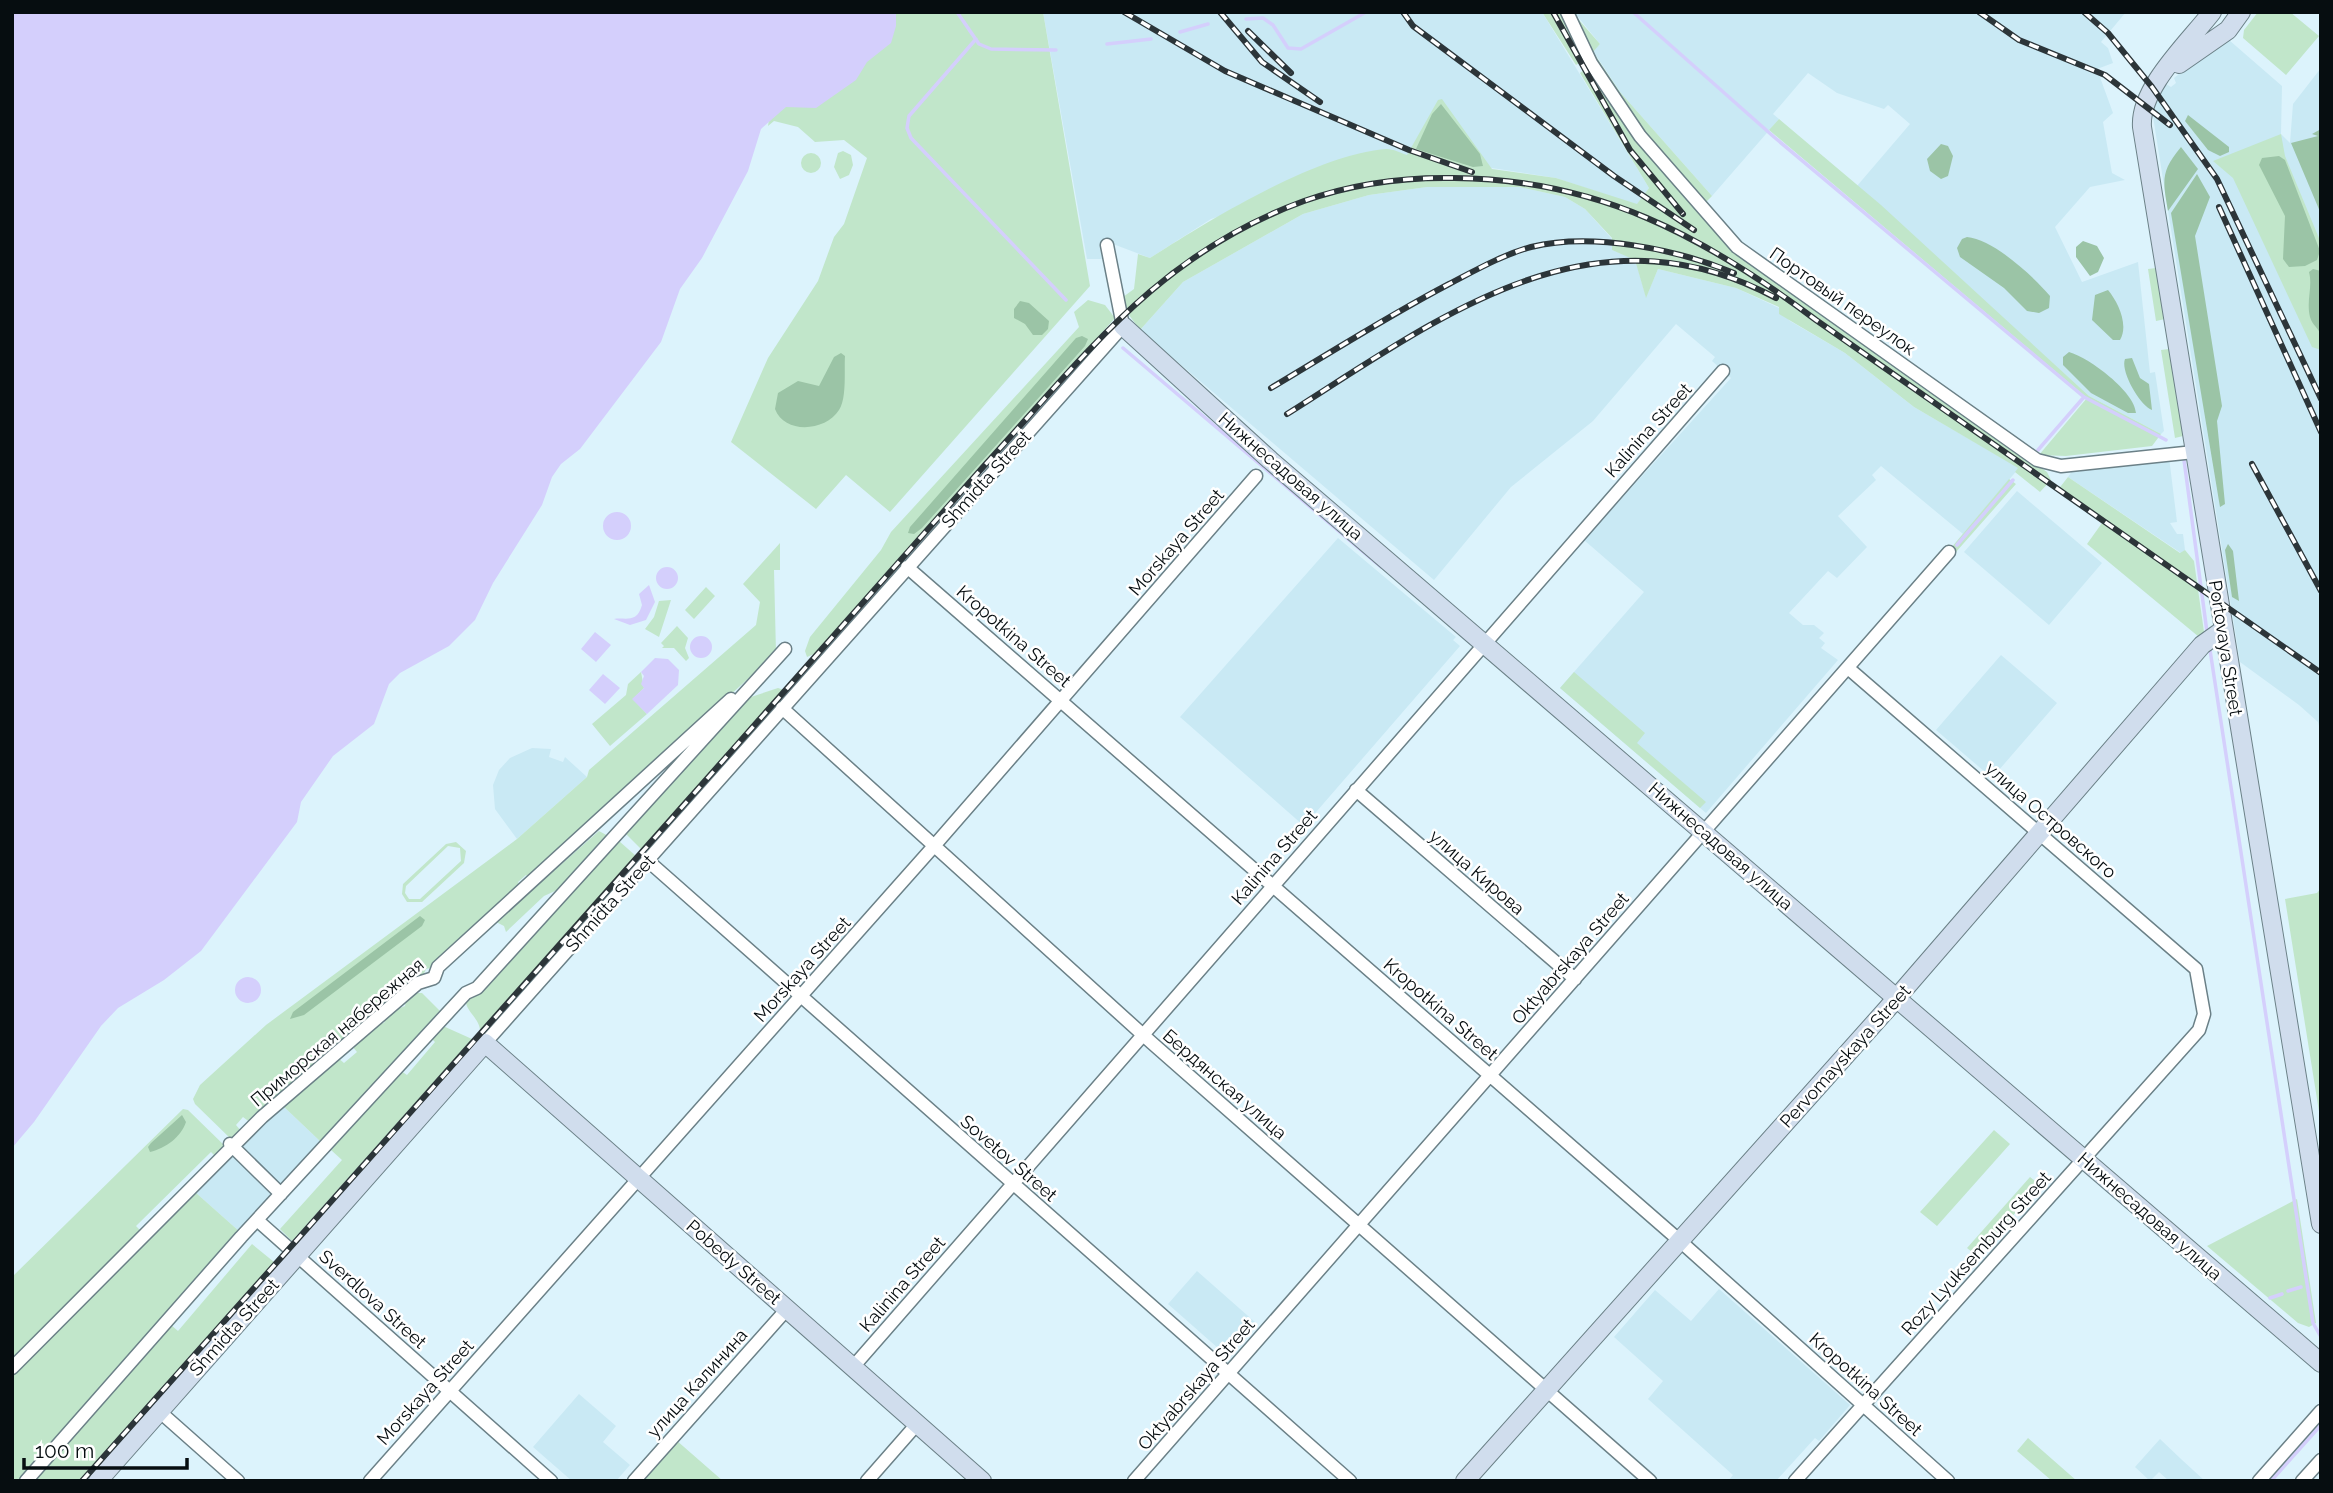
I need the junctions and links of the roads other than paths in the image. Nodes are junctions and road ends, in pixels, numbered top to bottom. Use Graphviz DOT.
graph roads {
  1 [pos="1567,12"];
  2 [pos="2212,12"];
  3 [pos="2242,12"];
  4 [pos="2161,76"];
  5 [pos="1107,245"];
  6 [pos="1123,326"];
  7 [pos="1724,371"];
  8 [pos="2194,452"];
  9 [pos="1256,476"];
  10 [pos="1949,552"];
  11 [pos="908,566"];
  12 [pos="2223,630"];
  13 [pos="1485,642"];
  14 [pos="1848,668"];
  15 [pos="1061,701"];
  16 [pos="782,708"];
  17 [pos="1356,790"];
  18 [pos="603,818"];
  19 [pos="1704,831"];
  20 [pos="2040,833"];
  21 [pos="620,834"];
  22 [pos="934,846"];
  23 [pos="647,860"];
  24 [pos="1273,886"];
  25 [pos="1575,979"];
  26 [pos="800,997"];
  27 [pos="1897,997"];
  28 [pos="2204,1014"];
  29 [pos="1143,1034"];
  30 [pos="485,1043"];
  31 [pos="1490,1076"];
  32 [pos="232,1146"];
  33 [pos="2084,1158"];
  34 [pos="639,1178"];
  35 [pos="1012,1184"];
  36 [pos="281,1194"];
  37 [pos="257,1220"];
  38 [pos="2321,1224"];
  39 [pos="1359,1225"];
  40 [pos="1680,1241"];
  41 [pos="297,1255"];
  42 [pos="787,1309"];
  43 [pos="2321,1363"];
  44 [pos="853,1367"];
  45 [pos="12,1368"];
  46 [pos="1229,1373"];
  47 [pos="1547,1390"];
  48 [pos="450,1391"];
  49 [pos="1863,1405"];
  50 [pos="159,1411"];
  51 [pos="2321,1411"];
  52 [pos="917,1424"];
  53 [pos="2321,1460"];
  54 [pos="26,1481"];
  55 [pos="98,1481"];
  56 [pos="239,1481"];
  57 [pos="370,1481"];
  58 [pos="551,1481"];
  59 [pos="634,1481"];
  60 [pos="867,1481"];
  61 [pos="982,1481"];
  62 [pos="1134,1481"];
  63 [pos="1350,1481"];
  64 [pos="1465,1481"];
  65 [pos="1650,1481"];
  66 [pos="1795,1481"];
  67 [pos="1948,1481"];
  68 [pos="2259,1481"];
  69 [pos="2302,1481"];
  1 -- 8 [label="street, Портовый переулок"];
  2 -- 4 [label="street, Portovaya Street"];
  3 -- 4 [label="street"];
  4 -- 8 [label="street, Portovaya Street"];
  5 -- 6 [label="street"];
  6 -- 11 [label="street, Shmidta Street"];
  6 -- 13 [label="street, Нижнесадовая улица"];
  7 -- 13 [label="street, Kalinina Street"];
  8 -- 12 [label="street, Portovaya Street"];
  9 -- 15 [label="street, Morskaya Street"];
  10 -- 14 [label="street, Oktyabrskaya Street"];
  11 -- 15 [label="street, Kropotkina Street"];
  11 -- 16 [label="street, Shmidta Street"];
  12 -- 20 [label="street, Pervomayskaya Street"];
  12 -- 38 [label="street, Portovaya Street"];
  13 -- 17 [label="street, Kalinina Street"];
  13 -- 19 [label="street, Нижнесадовая улица"];
  14 -- 19 [label="street, Oktyabrskaya Street"];
  14 -- 20 [label="street, улица Островского"];
  15 -- 22 [label="street, Morskaya Street"];
  15 -- 24 [label="street, Kropotkina Street"];
  16 -- 22 [label="street, Бердянская улица"];
  16 -- 23 [label="street, Shmidta Street"];
  17 -- 24 [label="street, Kalinina Street"];
  17 -- 25 [label="street, улица Кирова"];
  18 -- 21 [label="street"];
  18 -- 21 [label="street, Приморская набережная"];
  18 -- 32 [label="street, Приморская набережная"];
  19 -- 25 [label="street, Oktyabrskaya Street"];
  19 -- 27 [label="street, Нижнесадовая улица"];
  20 -- 27 [label="street, Pervomayskaya Street"];
  20 -- 28 [label="street, улица Островского"];
  21 -- 36 [label="street"];
  22 -- 26 [label="street, Morskaya Street"];
  22 -- 29 [label="street, Бердянская улица"];
  23 -- 26 [label="street, Sovetov Street"];
  23 -- 30 [label="street, Shmidta Street"];
  24 -- 29 [label="street, Kalinina Street"];
  24 -- 31 [label="street, Kropotkina Street"];
  25 -- 31 [label="street, Oktyabrskaya Street"];
  26 -- 34 [label="street, Morskaya Street"];
  26 -- 35 [label="street, Sovetov Street"];
  27 -- 33 [label="street, Нижнесадовая улица"];
  27 -- 40 [label="street, Pervomayskaya Street"];
  28 -- 33 [label="street, Rozy Lyuksemburg Street"];
  29 -- 35 [label="street, Kalinina Street"];
  29 -- 39 [label="street, Бердянская улица"];
  30 -- 34 [label="street, Pobedy Street"];
  30 -- 41 [label="street, Shmidta Street"];
  31 -- 39 [label="street, Oktyabrskaya Street"];
  31 -- 40 [label="street, Kropotkina Street"];
  32 -- 36 [label="street"];
  32 -- 45 [label="street, Приморская набережная"];
  33 -- 43 [label="street, Нижнесадовая улица"];
  33 -- 49 [label="street, Rozy Lyuksemburg Street"];
  34 -- 42 [label="street, Pobedy Street"];
  34 -- 48 [label="street, Morskaya Street"];
  35 -- 44 [label="street, Kalinina Street"];
  35 -- 46 [label="street, Sovetov Street"];
  36 -- 37 [label="street"];
  37 -- 41 [label="street, Sverdlova Street"];
  37 -- 54 [label="street"];
  39 -- 46 [label="street, Oktyabrskaya Street"];
  39 -- 47 [label="street, Бердянская улица"];
  40 -- 47 [label="street, Pervomayskaya Street"];
  40 -- 49 [label="street, Kropotkina Street"];
  41 -- 48 [label="street, Sverdlova Street"];
  41 -- 50 [label="street, Shmidta Street"];
  42 -- 44 [label="street, Pobedy Street"];
  42 -- 59 [label="street, улица Калинина"];
  44 -- 52 [label="street, Pobedy Street"];
  46 -- 62 [label="street, Oktyabrskaya Street"];
  46 -- 63 [label="street, Sovetov Street"];
  47 -- 64 [label="street, Pervomayskaya Street"];
  47 -- 65 [label="street, Бердянская улица"];
  48 -- 57 [label="street, Morskaya Street"];
  48 -- 58 [label="street, Sverdlova Street"];
  49 -- 66 [label="street, Rozy Lyuksemburg Street"];
  49 -- 67 [label="street, Kropotkina Street"];
  50 -- 55 [label="street, Shmidta Street"];
  50 -- 56 [label="street"];
  51 -- 68 [label="street"];
  52 -- 60 [label="street"];
  52 -- 61 [label="street, Pobedy Street"];
  53 -- 69 [label="street"];
}
